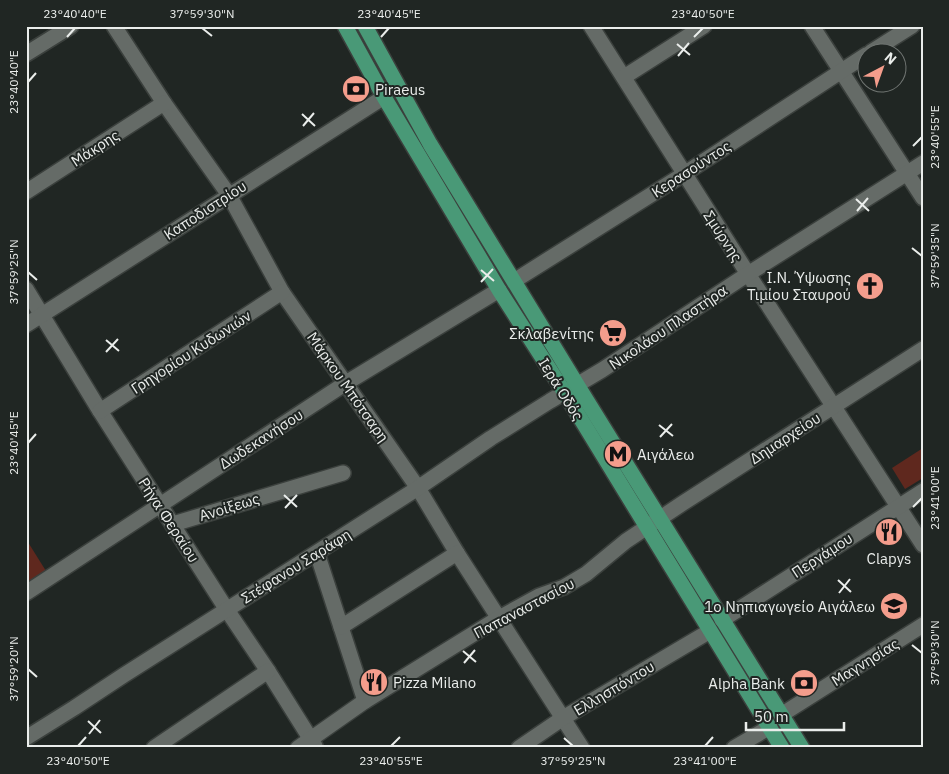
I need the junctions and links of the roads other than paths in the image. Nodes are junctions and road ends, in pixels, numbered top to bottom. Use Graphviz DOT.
graph roads {
  1 [pos="71,26"];
  2 [pos="114,26"];
  3 [pos="345,26"];
  4 [pos="365,26"];
  5 [pos="591,26"];
  6 [pos="704,26"];
  7 [pos="812,26"];
  8 [pos="912,26"];
  9 [pos="887,42"];
  10 [pos="26,54"];
  11 [pos="856,61"];
  12 [pos="841,71"];
  13 [pos="624,77"];
  14 [pos="384,97"];
  15 [pos="164,103"];
  16 [pos="923,162"];
  17 [pos="907,173"];
  18 [pos="684,174"];
  19 [pos="26,192"];
  20 [pos="229,194"];
  21 [pos="923,198"];
  22 [pos="748,274"];
  23 [pos="514,282"];
  24 [pos="26,289"];
  25 [pos="499,290"];
  26 [pos="282,292"];
  27 [pos="42,314"];
  28 [pos="26,325"];
  29 [pos="923,349"];
  30 [pos="346,383"];
  31 [pos="571,389"];
  32 [pos="834,406"];
  33 [pos="100,411"];
  34 [pos="343,473"];
  35 [pos="418,488"];
  36 [pos="923,491"];
  37 [pos="160,505"];
  38 [pos="898,506"];
  39 [pos="653,523"];
  40 [pos="173,524"];
  41 [pos="923,545"];
  42 [pos="457,552"];
  43 [pos="317,553"];
  44 [pos="26,593"];
  45 [pos="227,610"];
  46 [pos="499,618"];
  47 [pos="722,620"];
  48 [pos="923,625"];
  49 [pos="341,627"];
  50 [pos="710,631"];
  51 [pos="268,671"];
  52 [pos="365,702"];
  53 [pos="781,715"];
  54 [pos="564,718"];
  55 [pos="770,727"];
  56 [pos="26,738"];
  57 [pos="314,743"];
  58 [pos="154,748"];
  59 [pos="298,748"];
  60 [pos="519,748"];
  61 [pos="582,748"];
  62 [pos="734,748"];
  63 [pos="782,748"];
  64 [pos="802,748"];
  1 -- 10 [label="street"];
  2 -- 15 [label="street, Μάρκου Μπότσαρη"];
  3 -- 14 [label="main road, Ιερά Οδός"];
  4 -- 23 [label="main road, Ιερά Οδός"];
  5 -- 13 [label="street, Σμύρνης"];
  6 -- 13 [label="street"];
  7 -- 12 [label="street"];
  8 -- 9 [label="street"];
  11 -- 12 [label="street, Κερασούντος"];
  12 -- 17 [label="street"];
  12 -- 18 [label="street, Κερασούντος"];
  13 -- 18 [label="street, Σμύρνης"];
  14 -- 20 [label="street, Καποδιστρίου"];
  14 -- 25 [label="main road, Ιερά Οδός"];
  15 -- 19 [label="street, Μάκρης"];
  15 -- 20 [label="street, Μάρκου Μπότσαρη"];
  16 -- 17 [label="street, Νικολάου Πλαστήρα"];
  17 -- 21 [label="street"];
  17 -- 22 [label="street, Νικολάου Πλαστήρα"];
  18 -- 22 [label="street, Σμύρνης"];
  18 -- 23 [label="street, Κερασούντος"];
  20 -- 26 [label="street, Μάρκου Μπότσαρη"];
  20 -- 27 [label="street, Καποδιστρίου"];
  22 -- 31 [label="street, Νικολάου Πλαστήρα"];
  22 -- 32 [label="street, Σμύρνης"];
  23 -- 31 [label="main road, Ιερά Οδός"];
  24 -- 27 [label="street, Ρήγα Φεραίου"];
  25 -- 30 [label="street, Δωδεκανήσου"];
  25 -- 31 [label="main road, Ιερά Οδός"];
  26 -- 30 [label="street, Μάρκου Μπότσαρη"];
  26 -- 33 [label="street, Γρηγορίου Κυδωνιών"];
  27 -- 28 [label="street, Καποδιστρίου"];
  27 -- 33 [label="street, Ρήγα Φεραίου"];
  29 -- 32 [label="street, Δημαρχείου"];
  30 -- 35 [label="street, Μάρκου Μπότσαρη"];
  30 -- 37 [label="street, Δωδεκανήσου"];
  31 -- 35 [label="street, Στέφανου Σαράφη"];
  31 -- 39 [label="main road, Ιερά Οδός"];
  32 -- 38 [label="street, Σμύρνης"];
  32 -- 39 [label="street, Δημαρχείου"];
  33 -- 37 [label="street, Ρήγα Φεραίου"];
  34 -- 40 [label="street, Ανοίξεως"];
  35 -- 42 [label="street, Μάρκου Μπότσαρη"];
  35 -- 43 [label="street, Στέφανου Σαράφη"];
  36 -- 38 [label="street, Περγάμου"];
  37 -- 40 [label="street, Ρήγα Φεραίου"];
  37 -- 44 [label="street, Δωδεκανήσου"];
  38 -- 41 [label="street, Σμύρνης"];
  38 -- 47 [label="street, Περγάμου"];
  39 -- 46 [label="street, Παπαναστασίου"];
  39 -- 47 [label="main road, Ιερά Οδός"];
  39 -- 50 [label="main road, Ιερά Οδός"];
  40 -- 45 [label="street, Ρήγα Φεραίου"];
  42 -- 46 [label="street, Μάρκου Μπότσαρη"];
  42 -- 49 [label="street"];
  43 -- 45 [label="street, Στέφανου Σαράφη"];
  43 -- 49 [label="street"];
  45 -- 51 [label="street, Ρήγα Φεραίου"];
  45 -- 56 [label="street, Στέφανου Σαράφη"];
  46 -- 52 [label="street, Παπαναστασίου"];
  46 -- 54 [label="street, Μάρκου Μπότσαρη"];
  47 -- 53 [label="main road, Ιερά Οδός"];
  48 -- 53 [label="street, Μαγνησίας"];
  49 -- 52 [label="street"];
  50 -- 54 [label="street, Ελλησπόντου"];
  50 -- 55 [label="main road, Ιερά Οδός"];
  51 -- 57 [label="street, Ρήγα Φεραίου"];
  51 -- 58 [label="street"];
  52 -- 57 [label="street, Παπαναστασίου"];
  53 -- 64 [label="main road, Ιερά Οδός"];
  54 -- 60 [label="street, Ελλησπόντου"];
  54 -- 61 [label="street, Μάρκου Μπότσαρη"];
  55 -- 62 [label="street"];
  55 -- 63 [label="main road, Ιερά Οδός"];
  57 -- 59 [label="street, Παπαναστασίου"];
}
